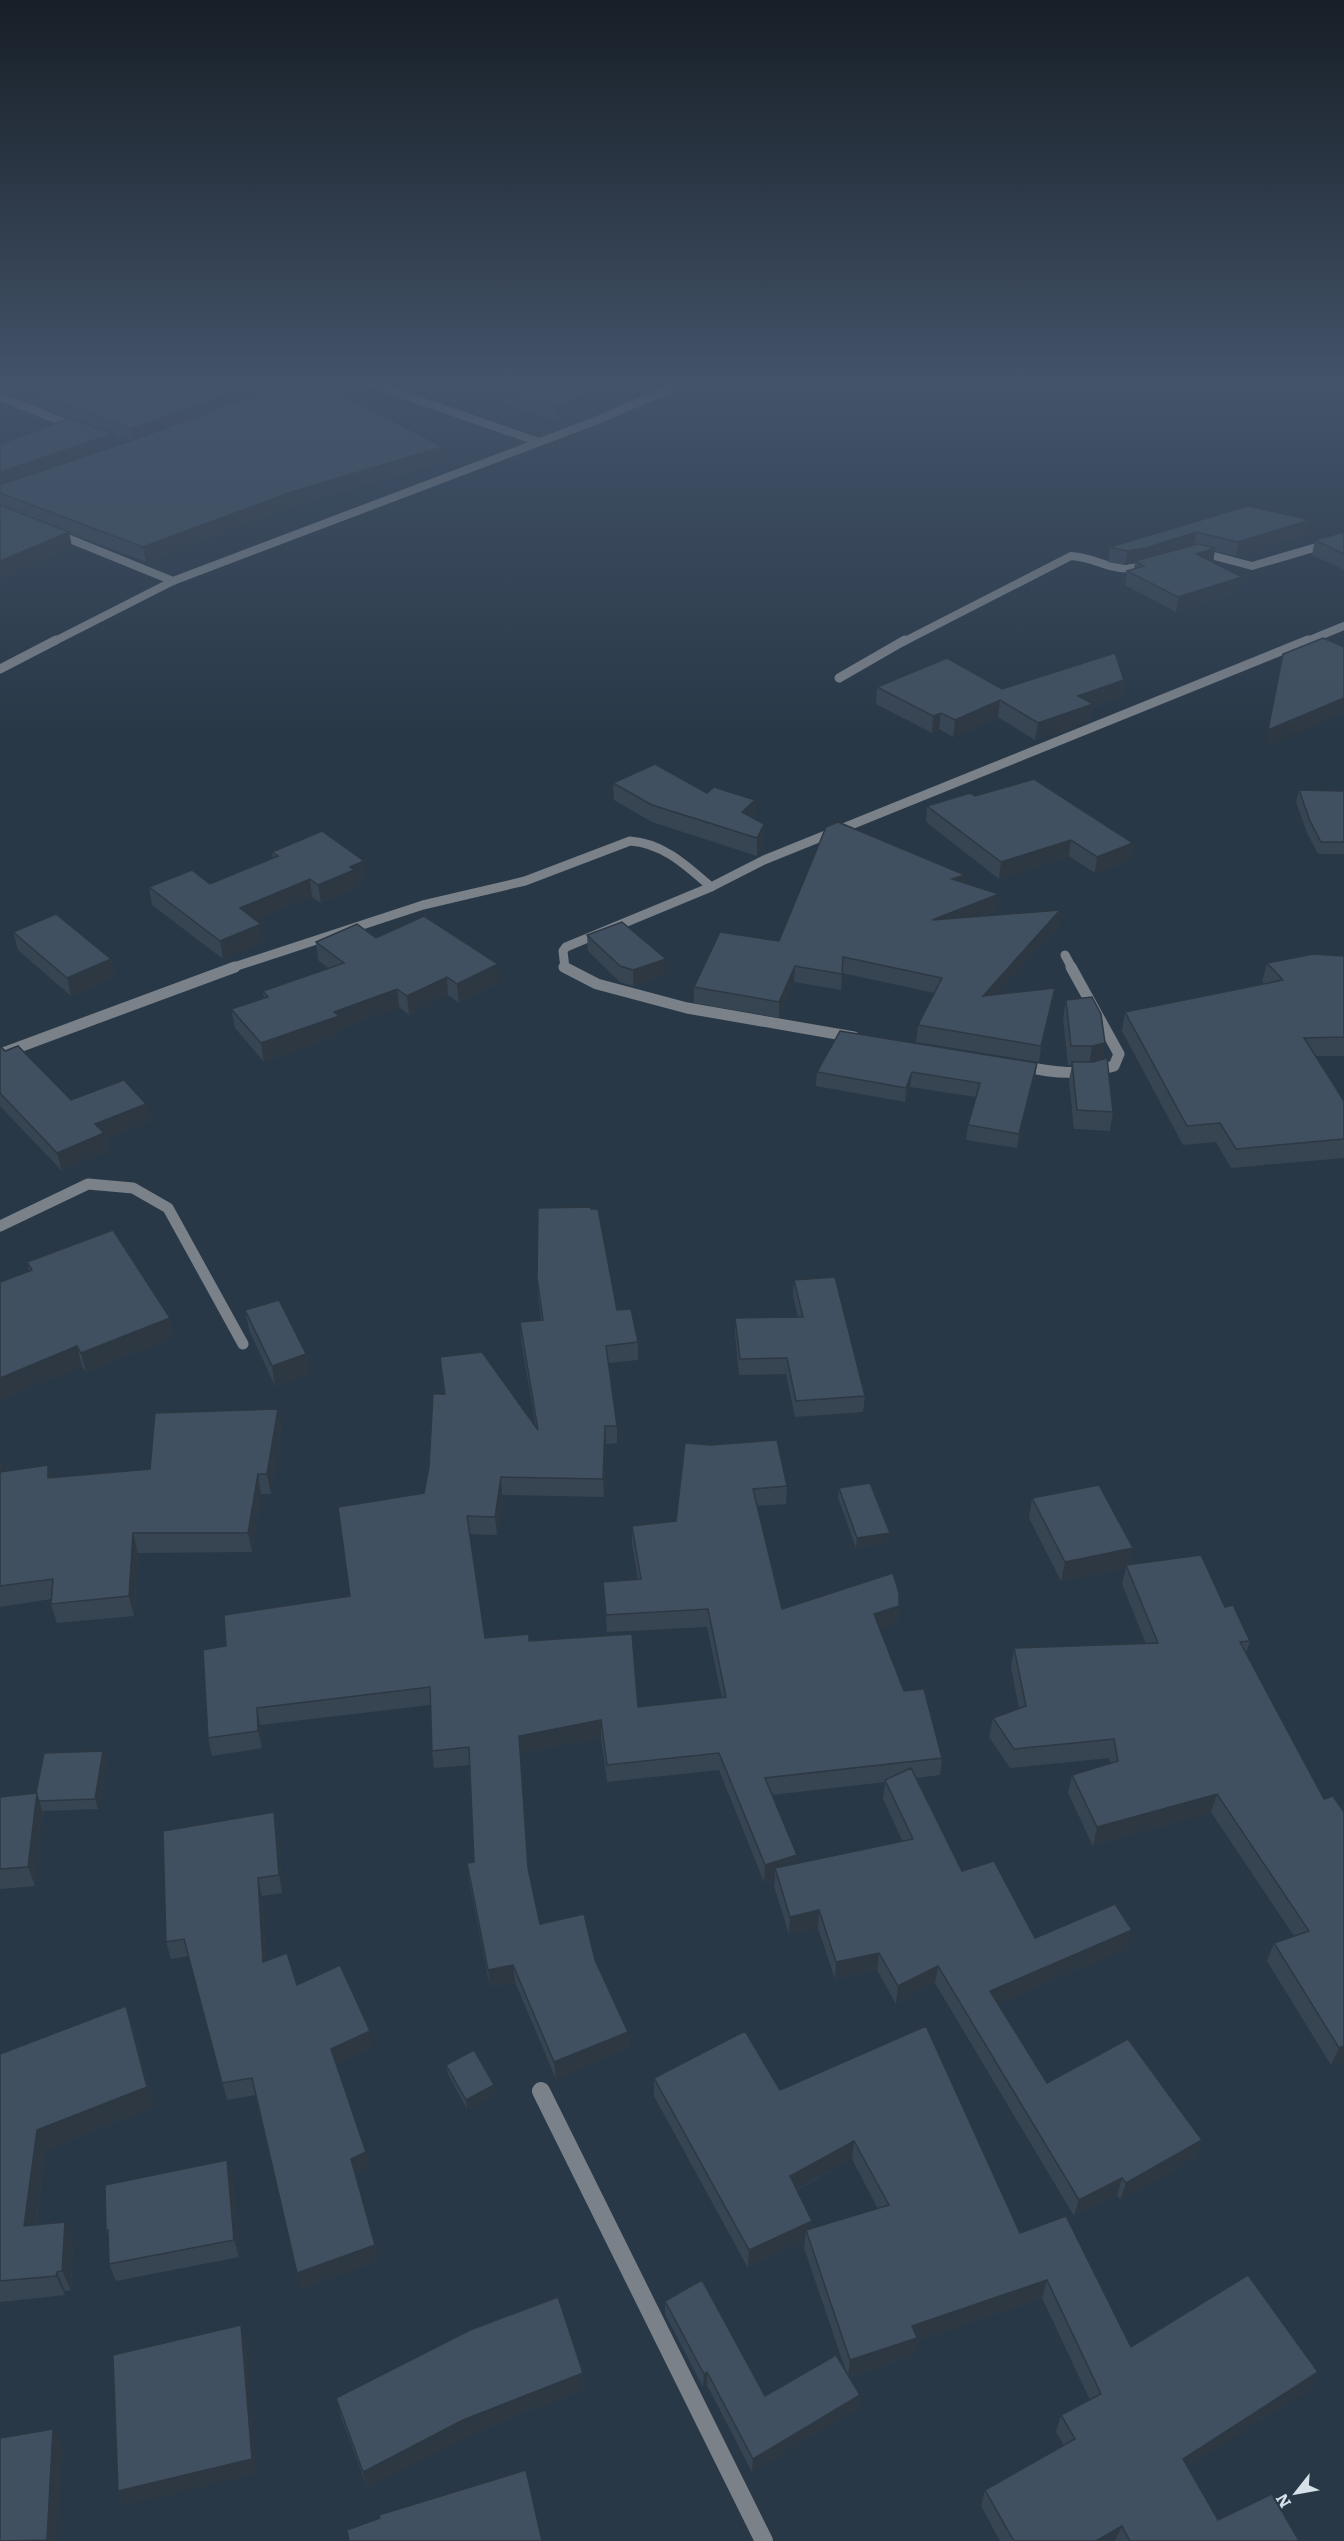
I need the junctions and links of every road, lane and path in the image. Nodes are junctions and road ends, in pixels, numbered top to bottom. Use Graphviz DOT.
graph roads {
  1 [pos="387,500"];
  2 [pos="47,529"];
  3 [pos="1344,539"];
  4 [pos="1184,555"];
  5 [pos="1151,564"];
  6 [pos="173,581"];
  7 [pos="1344,626"];
  8 [pos="0,669"];
  9 [pos="839,678"];
  10 [pos="711,887"];
  11 [pos="1065,955"];
  12 [pos="862,1039"];
  13 [pos="0,1054"];
  14 [pos="1004,1063"];
  15 [pos="0,1226"];
  16 [pos="243,1344"];
  17 [pos="542,2091"];
  18 [pos="764,2541"];
  1 -- 6 [label="street"];
  2 -- 6 [label="street"];
  3 -- 4 [label="street"];
  5 -- 9 [label="street"];
  6 -- 8 [label="street"];
  7 -- 10 [label="street"];
  10 -- 12 [label="street"];
  10 -- 13 [label="street"];
  11 -- 14 [label="street"];
  15 -- 16 [label="street"];
  17 -- 18 [label="street"];
}
